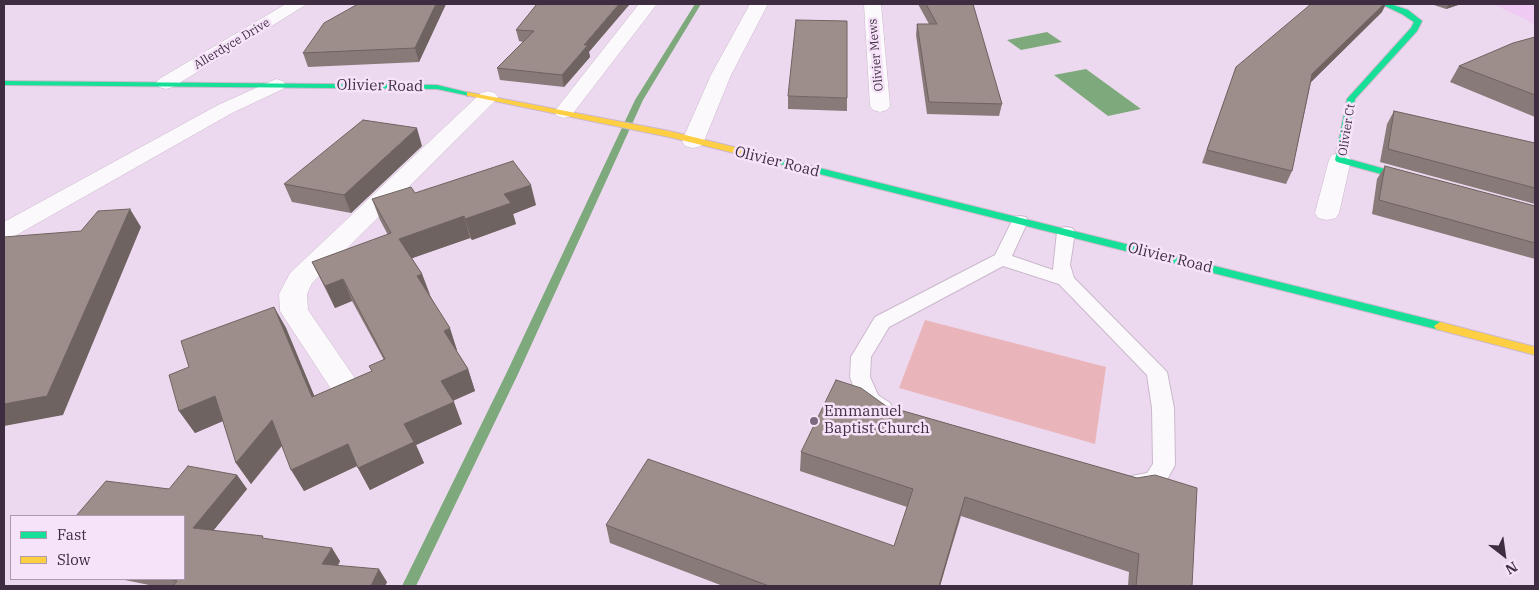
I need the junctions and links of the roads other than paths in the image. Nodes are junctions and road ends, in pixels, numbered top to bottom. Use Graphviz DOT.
graph roads {
  1 [pos="298,4"];
  2 [pos="648,4"];
  3 [pos="759,4"];
  4 [pos="872,4"];
  5 [pos="1384,4"];
  6 [pos="166,83"];
  7 [pos="4,84"];
  8 [pos="276,84"];
  9 [pos="488,97"];
  10 [pos="880,106"];
  11 [pos="564,112"];
  12 [pos="693,141"];
  13 [pos="1340,160"];
  14 [pos="1433,186"];
  15 [pos="1326,213"];
  16 [pos="1020,221"];
  17 [pos="4,232"];
  18 [pos="1066,232"];
  19 [pos="1002,259"];
  20 [pos="1065,280"];
  21 [pos="1535,351"];
  22 [pos="348,390"];
  23 [pos="901,419"];
  24 [pos="1110,480"];
  1 -- 6 [label="street, Allerdyce Drive"];
  2 -- 11 [label="street"];
  3 -- 12 [label="street"];
  4 -- 10 [label="street, Olivier Mews"];
  5 -- 13 [label="main road, Olivier Ct"];
  6 -- 7 [label="main road, Olivier Road"];
  6 -- 8 [label="main road, Olivier Road"];
  8 -- 9 [label="main road, Olivier Road"];
  8 -- 17 [label="street"];
  9 -- 11 [label="main road, Olivier Road"];
  9 -- 22 [label="street"];
  11 -- 12 [label="main road, Olivier Road"];
  12 -- 16 [label="main road, Olivier Road"];
  13 -- 14 [label="main road, Olivier Ct"];
  13 -- 15 [label="street"];
  16 -- 18 [label="main road, Olivier Road"];
  16 -- 19 [label="lane"];
  18 -- 20 [label="lane"];
  18 -- 21 [label="main road, Olivier Road"];
  19 -- 20 [label="lane"];
  19 -- 23 [label="lane"];
  20 -- 24 [label="lane"];
}
